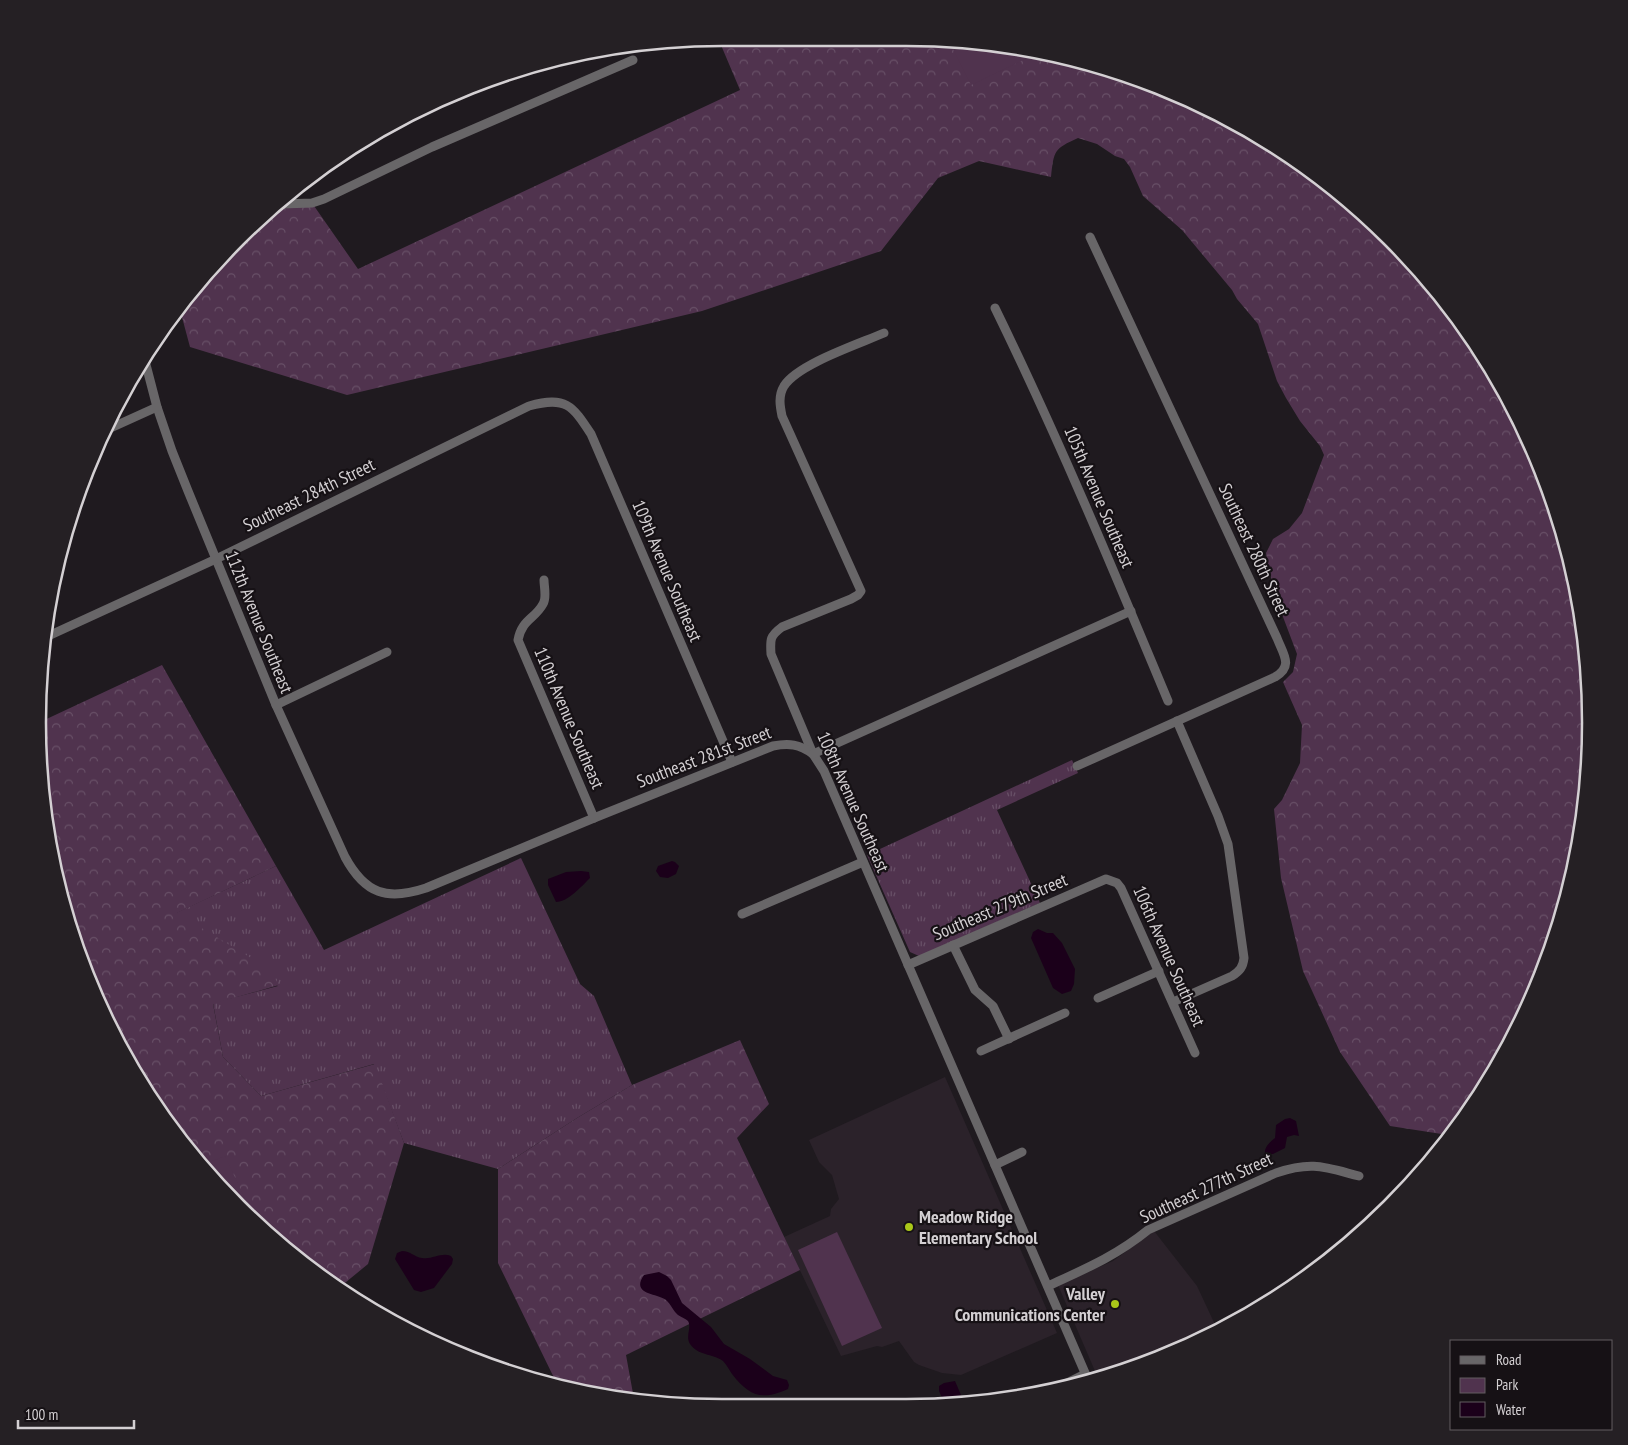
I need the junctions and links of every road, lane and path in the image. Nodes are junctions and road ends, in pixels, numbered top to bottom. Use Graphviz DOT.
graph roads {
  1 [pos="633,60"];
  2 [pos="289,204"];
  3 [pos="1090,237"];
  4 [pos="996,308"];
  5 [pos="884,333"];
  6 [pos="147,368"];
  7 [pos="560,401"];
  8 [pos="157,407"];
  9 [pos="115,426"];
  10 [pos="216,559"];
  11 [pos="544,580"];
  12 [pos="1131,610"];
  13 [pos="52,634"];
  14 [pos="388,652"];
  15 [pos="1168,701"];
  16 [pos="276,706"];
  17 [pos="1177,722"];
  18 [pos="813,754"];
  19 [pos="732,762"];
  20 [pos="1077,766"];
  21 [pos="594,818"];
  22 [pos="863,862"];
  23 [pos="1106,879"];
  24 [pos="366,884"];
  25 [pos="742,914"];
  26 [pos="954,945"];
  27 [pos="908,965"];
  28 [pos="1159,971"];
  29 [pos="1098,998"];
  30 [pos="1173,1002"];
  31 [pos="1065,1013"];
  32 [pos="1009,1039"];
  33 [pos="981,1051"];
  34 [pos="1195,1053"];
  35 [pos="1022,1152"];
  36 [pos="995,1165"];
  37 [pos="1360,1176"];
  38 [pos="1048,1286"];
  39 [pos="1086,1375"];
  1 -- 2 [label="street"];
  3 -- 17 [label="street, Southeast 280th Street"];
  4 -- 12 [label="street, 105th Avenue Southeast"];
  5 -- 18 [label="street, 108th Avenue Southeast"];
  6 -- 8 [label="street, 112th Avenue Southeast"];
  7 -- 10 [label="street, Southeast 284th Street"];
  7 -- 19 [label="street, 109th Avenue Southeast"];
  8 -- 9 [label="street"];
  8 -- 10 [label="street, 112th Avenue Southeast"];
  10 -- 13 [label="street, Southeast 284th Street"];
  10 -- 16 [label="street, 112th Avenue Southeast"];
  11 -- 21 [label="street, 110th Avenue Southeast"];
  12 -- 15 [label="street, 105th Avenue Southeast"];
  12 -- 18 [label="street"];
  14 -- 16 [label="street"];
  16 -- 24 [label="street, 112th Avenue Southeast"];
  17 -- 20 [label="street, Southeast 280th Street"];
  17 -- 30 [label="street"];
  18 -- 19 [label="street, Southeast 281st Street"];
  18 -- 22 [label="street, 108th Avenue Southeast"];
  19 -- 21 [label="street, Southeast 281st Street"];
  21 -- 24 [label="street, Southeast 281st Street"];
  22 -- 25 [label="street"];
  22 -- 27 [label="street, 108th Avenue Southeast"];
  23 -- 26 [label="street, Southeast 279th Street"];
  23 -- 28 [label="street, 106th Avenue Southeast"];
  26 -- 27 [label="street, Southeast 279th Street"];
  26 -- 32 [label="street"];
  27 -- 36 [label="street, 108th Avenue Southeast"];
  28 -- 29 [label="street"];
  28 -- 30 [label="street, 106th Avenue Southeast"];
  30 -- 34 [label="street, 106th Avenue Southeast"];
  31 -- 32 [label="street"];
  32 -- 33 [label="street"];
  35 -- 36 [label="street"];
  36 -- 38 [label="street, 108th Avenue Southeast"];
  37 -- 38 [label="street, Southeast 277th Street"];
  38 -- 39 [label="street, 108th Avenue Southeast"];
}
